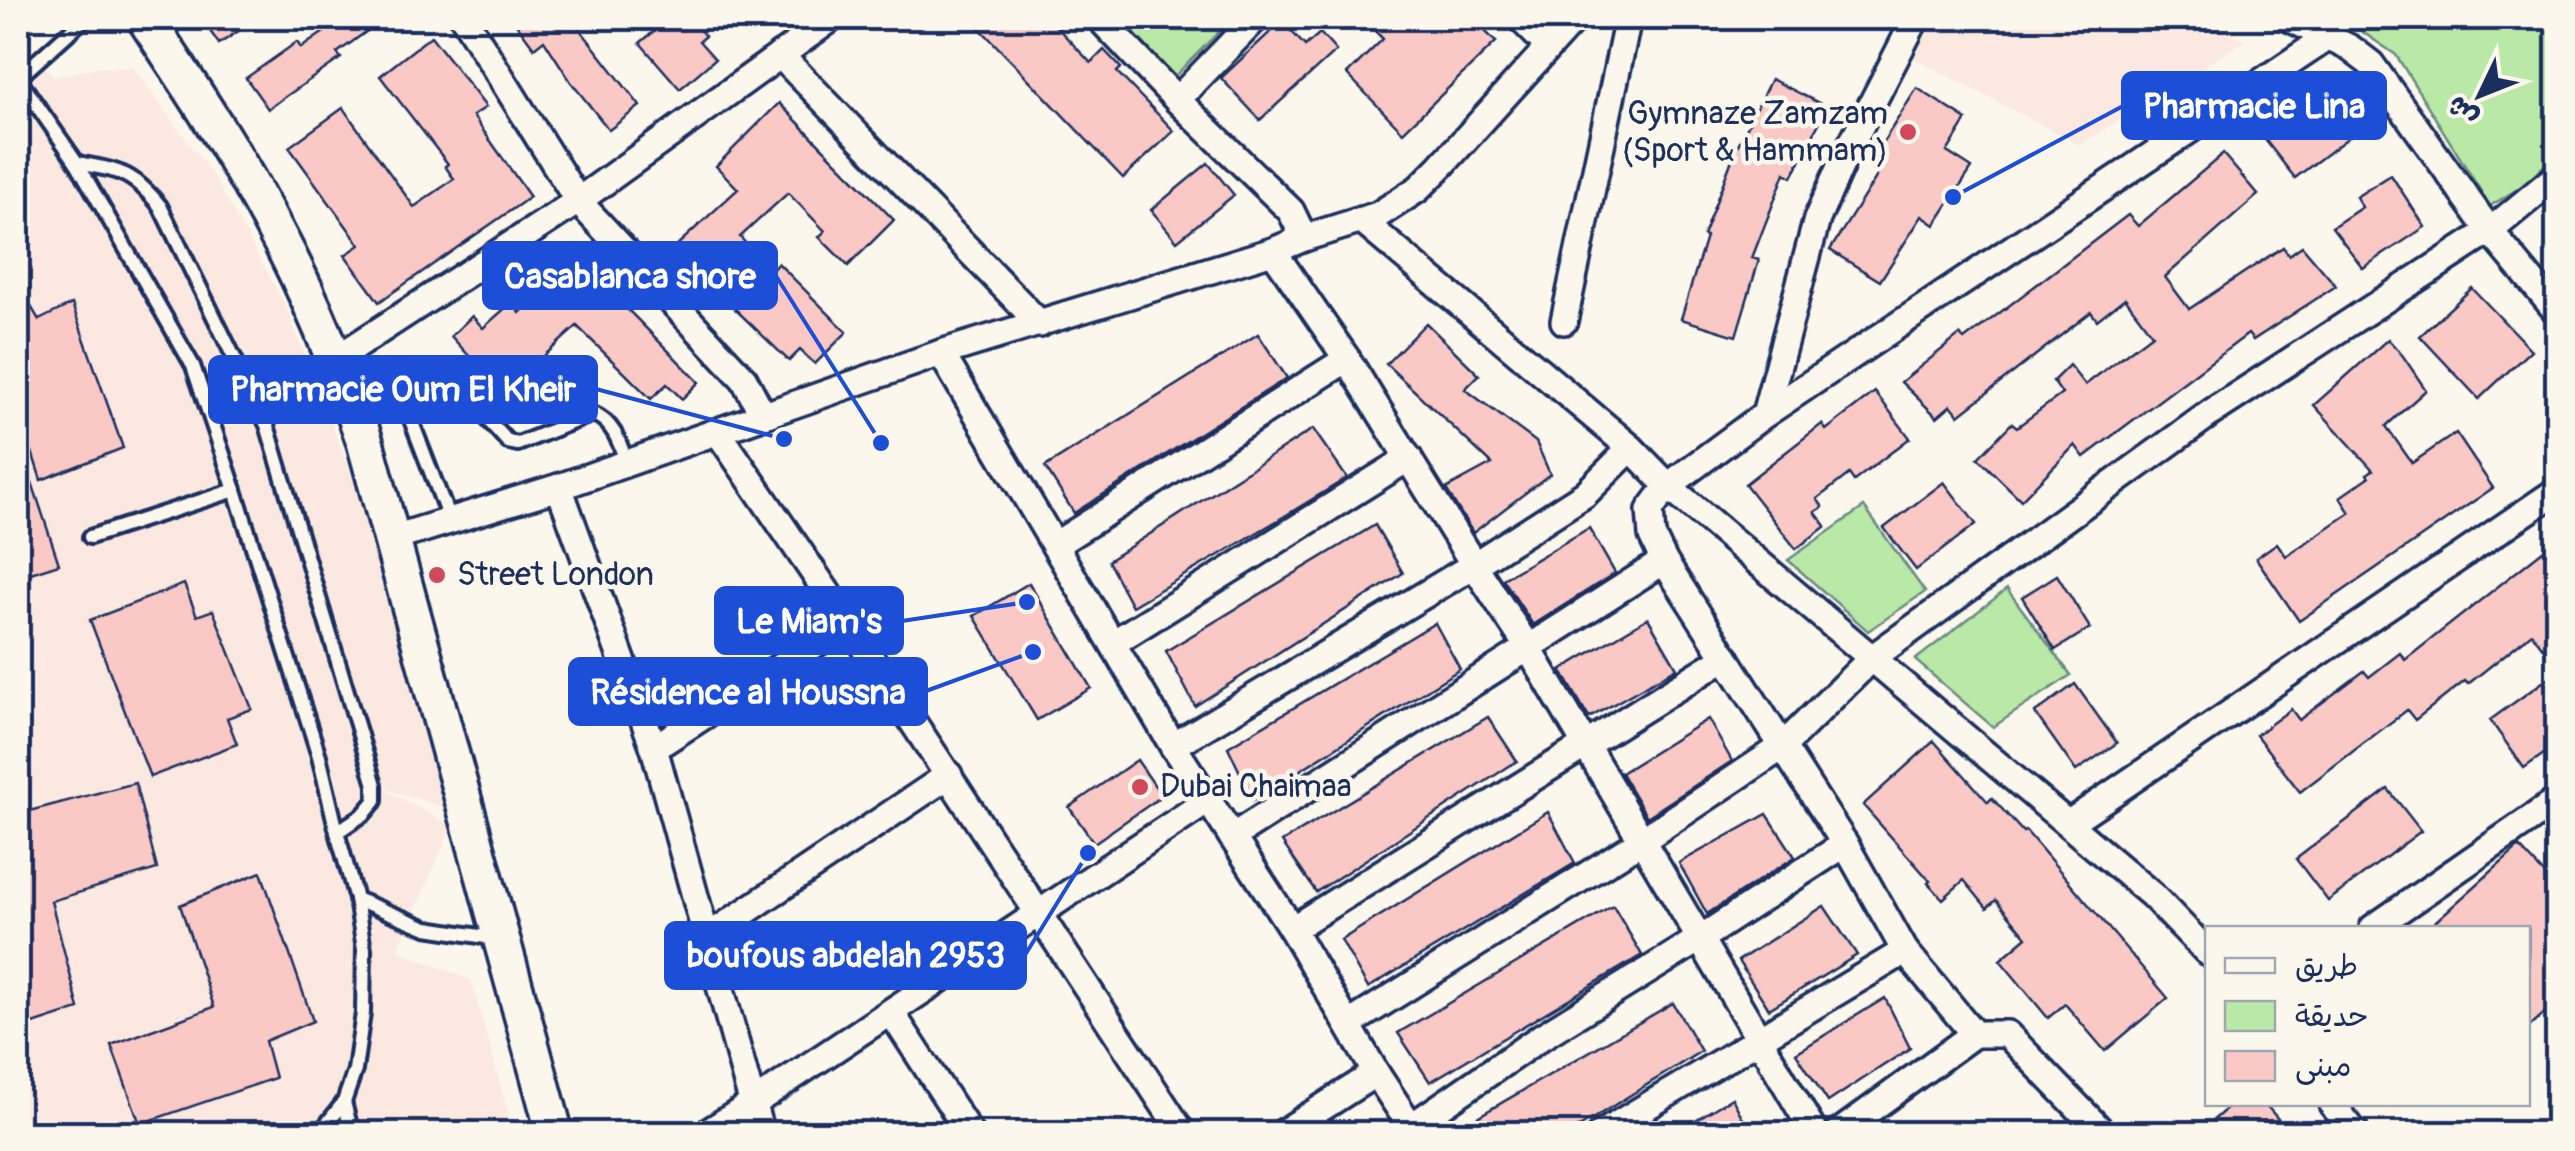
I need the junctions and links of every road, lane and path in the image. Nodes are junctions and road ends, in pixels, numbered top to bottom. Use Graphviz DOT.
graph roads {
  1 [pos="85,18"];
  2 [pos="145,18"];
  3 [pos="464,18"];
  4 [pos="832,18"];
  5 [pos="1099,18"];
  6 [pos="1256,18"];
  7 [pos="1520,18"];
  8 [pos="1575,18"];
  9 [pos="1628,18"];
  10 [pos="1916,18"];
  11 [pos="2289,18"];
  12 [pos="2330,36"];
  13 [pos="1548,46"];
  14 [pos="780,56"];
  15 [pos="18,78"];
  16 [pos="1176,100"];
  17 [pos="76,163"];
  18 [pos="2558,176"];
  19 [pos="578,201"];
  20 [pos="1361,220"];
  21 [pos="2490,230"];
  22 [pos="1304,238"];
  23 [pos="1274,251"];
  24 [pos="2558,313"];
  25 [pos="1564,320"];
  26 [pos="1040,324"];
  27 [pos="941,353"];
  28 [pos="336,359"];
  29 [pos="1347,359"];
  30 [pos="764,414"];
  31 [pos="1764,414"];
  32 [pos="718,432"];
  33 [pos="1631,448"];
  34 [pos="1409,458"];
  35 [pos="626,464"];
  36 [pos="1668,486"];
  37 [pos="559,487"];
  38 [pos="235,490"];
  39 [pos="2558,490"];
  40 [pos="450,521"];
  41 [pos="90,537"];
  42 [pos="390,539"];
  43 [pos="1055,546"];
  44 [pos="1664,561"];
  45 [pos="1474,566"];
  46 [pos="848,623"];
  47 [pos="1113,643"];
  48 [pos="1528,649"];
  49 [pos="1726,657"];
  50 [pos="1872,658"];
  51 [pos="1173,746"];
  52 [pos="1584,746"];
  53 [pos="654,748"];
  54 [pos="1782,748"];
  55 [pos="949,775"];
  56 [pos="1209,800"];
  57 [pos="2548,805"];
  58 [pos="2069,823"];
  59 [pos="336,832"];
  60 [pos="2558,832"];
  61 [pos="1232,837"];
  62 [pos="1641,841"];
  63 [pos="1845,844"];
  64 [pos="356,899"];
  65 [pos="1039,913"];
  66 [pos="2376,926"];
  67 [pos="1292,929"];
  68 [pos="706,938"];
  69 [pos="1702,938"];
  70 [pos="502,939"];
  71 [pos="2205,950"];
  72 [pos="1906,951"];
  73 [pos="891,1012"];
  74 [pos="1349,1024"];
  75 [pos="1974,1034"];
  76 [pos="1760,1038"];
  77 [pos="1376,1073"];
  78 [pos="344,1102"];
  79 [pos="752,1104"];
  80 [pos="2334,1106"];
  81 [pos="1414,1130"];
  82 [pos="319,1134"];
  83 [pos="352,1134"];
  84 [pos="555,1134"];
  85 [pos="704,1134"];
  86 [pos="760,1134"];
  87 [pos="970,1134"];
  88 [pos="1183,1134"];
  89 [pos="1281,1134"];
  90 [pos="1600,1134"];
  91 [pos="1815,1134"];
  92 [pos="1837,1134"];
  93 [pos="2104,1134"];
  94 [pos="2356,1134"];
  1 -- 15 [label="lane"];
  2 -- 28 [label="street"];
  3 -- 19 [label="street"];
  4 -- 14 [label="street"];
  5 -- 16 [label="street"];
  6 -- 16 [label="street"];
  7 -- 13 [label="street"];
  8 -- 13 [label="street"];
  9 -- 25 [label="street"];
  10 -- 31 [label="street"];
  11 -- 12 [label="street"];
  12 -- 21 [label="street"];
  12 -- 31 [label="street"];
  13 -- 20 [label="street"];
  14 -- 19 [label="street"];
  14 -- 26 [label="street"];
  15 -- 17 [label="lane"];
  16 -- 22 [label="street"];
  17 -- 38 [label="lane"];
  17 -- 59 [label="lane"];
  18 -- 21 [label="street"];
  19 -- 28 [label="street"];
  19 -- 30 [label="street"];
  20 -- 22 [label="street"];
  20 -- 33 [label="street"];
  21 -- 24 [label="street"];
  21 -- 50 [label="street"];
  22 -- 23 [label="street"];
  23 -- 26 [label="street"];
  23 -- 29 [label="street"];
  26 -- 27 [label="street"];
  27 -- 30 [label="street"];
  27 -- 43 [label="street"];
  28 -- 42 [label="street"];
  29 -- 34 [label="street"];
  29 -- 43 [label="street"];
  30 -- 32 [label="street"];
  31 -- 36 [label="street"];
  32 -- 35 [label="street"];
  32 -- 46 [label="street"];
  33 -- 36 [label="street"];
  33 -- 45 [label="street"];
  34 -- 45 [label="street"];
  34 -- 47 [label="street"];
  35 -- 37 [label="street"];
  35 -- 40 [label="lane"];
  36 -- 44 [label="street"];
  36 -- 50 [label="street"];
  37 -- 40 [label="street"];
  37 -- 53 [label="street"];
  38 -- 41 [label="lane"];
  38 -- 59 [label="lane"];
  39 -- 58 [label="street"];
  40 -- 42 [label="street"];
  42 -- 70 [label="street"];
  43 -- 47 [label="street"];
  44 -- 48 [label="street"];
  44 -- 49 [label="street"];
  45 -- 48 [label="street"];
  45 -- 51 [label="street"];
  46 -- 53 [label="street"];
  46 -- 55 [label="street"];
  47 -- 51 [label="street"];
  48 -- 52 [label="street"];
  48 -- 61 [label="street"];
  49 -- 52 [label="street"];
  49 -- 54 [label="street"];
  50 -- 54 [label="street"];
  50 -- 58 [label="street"];
  51 -- 56 [label="street"];
  52 -- 62 [label="street"];
  52 -- 67 [label="street"];
  53 -- 68 [label="street"];
  54 -- 62 [label="street"];
  54 -- 63 [label="street"];
  55 -- 65 [label="street"];
  55 -- 68 [label="street"];
  56 -- 61 [label="street"];
  56 -- 65 [label="street"];
  57 -- 60 [label="street"];
  57 -- 66 [label="street"];
  58 -- 71 [label="street"];
  59 -- 64 [label="lane"];
  61 -- 67 [label="street"];
  62 -- 69 [label="street"];
  62 -- 74 [label="street"];
  63 -- 69 [label="street"];
  63 -- 72 [label="street"];
  64 -- 70 [label="lane"];
  64 -- 78 [label="lane"];
  65 -- 73 [label="street"];
  65 -- 88 [label="street"];
  67 -- 74 [label="street"];
  68 -- 79 [label="street"];
  69 -- 76 [label="street"];
  69 -- 81 [label="street"];
  70 -- 84 [label="street"];
  72 -- 75 [label="street"];
  72 -- 76 [label="street"];
  73 -- 79 [label="street"];
  73 -- 87 [label="street"];
  74 -- 77 [label="street"];
  75 -- 92 [label="street"];
  75 -- 93 [label="street"];
  76 -- 90 [label="street"];
  76 -- 91 [label="street"];
  77 -- 81 [label="street"];
  77 -- 89 [label="street"];
  78 -- 82 [label="lane"];
  78 -- 83 [label="lane"];
  79 -- 85 [label="street"];
  79 -- 86 [label="street"];
  80 -- 94 [label="street"];
}
